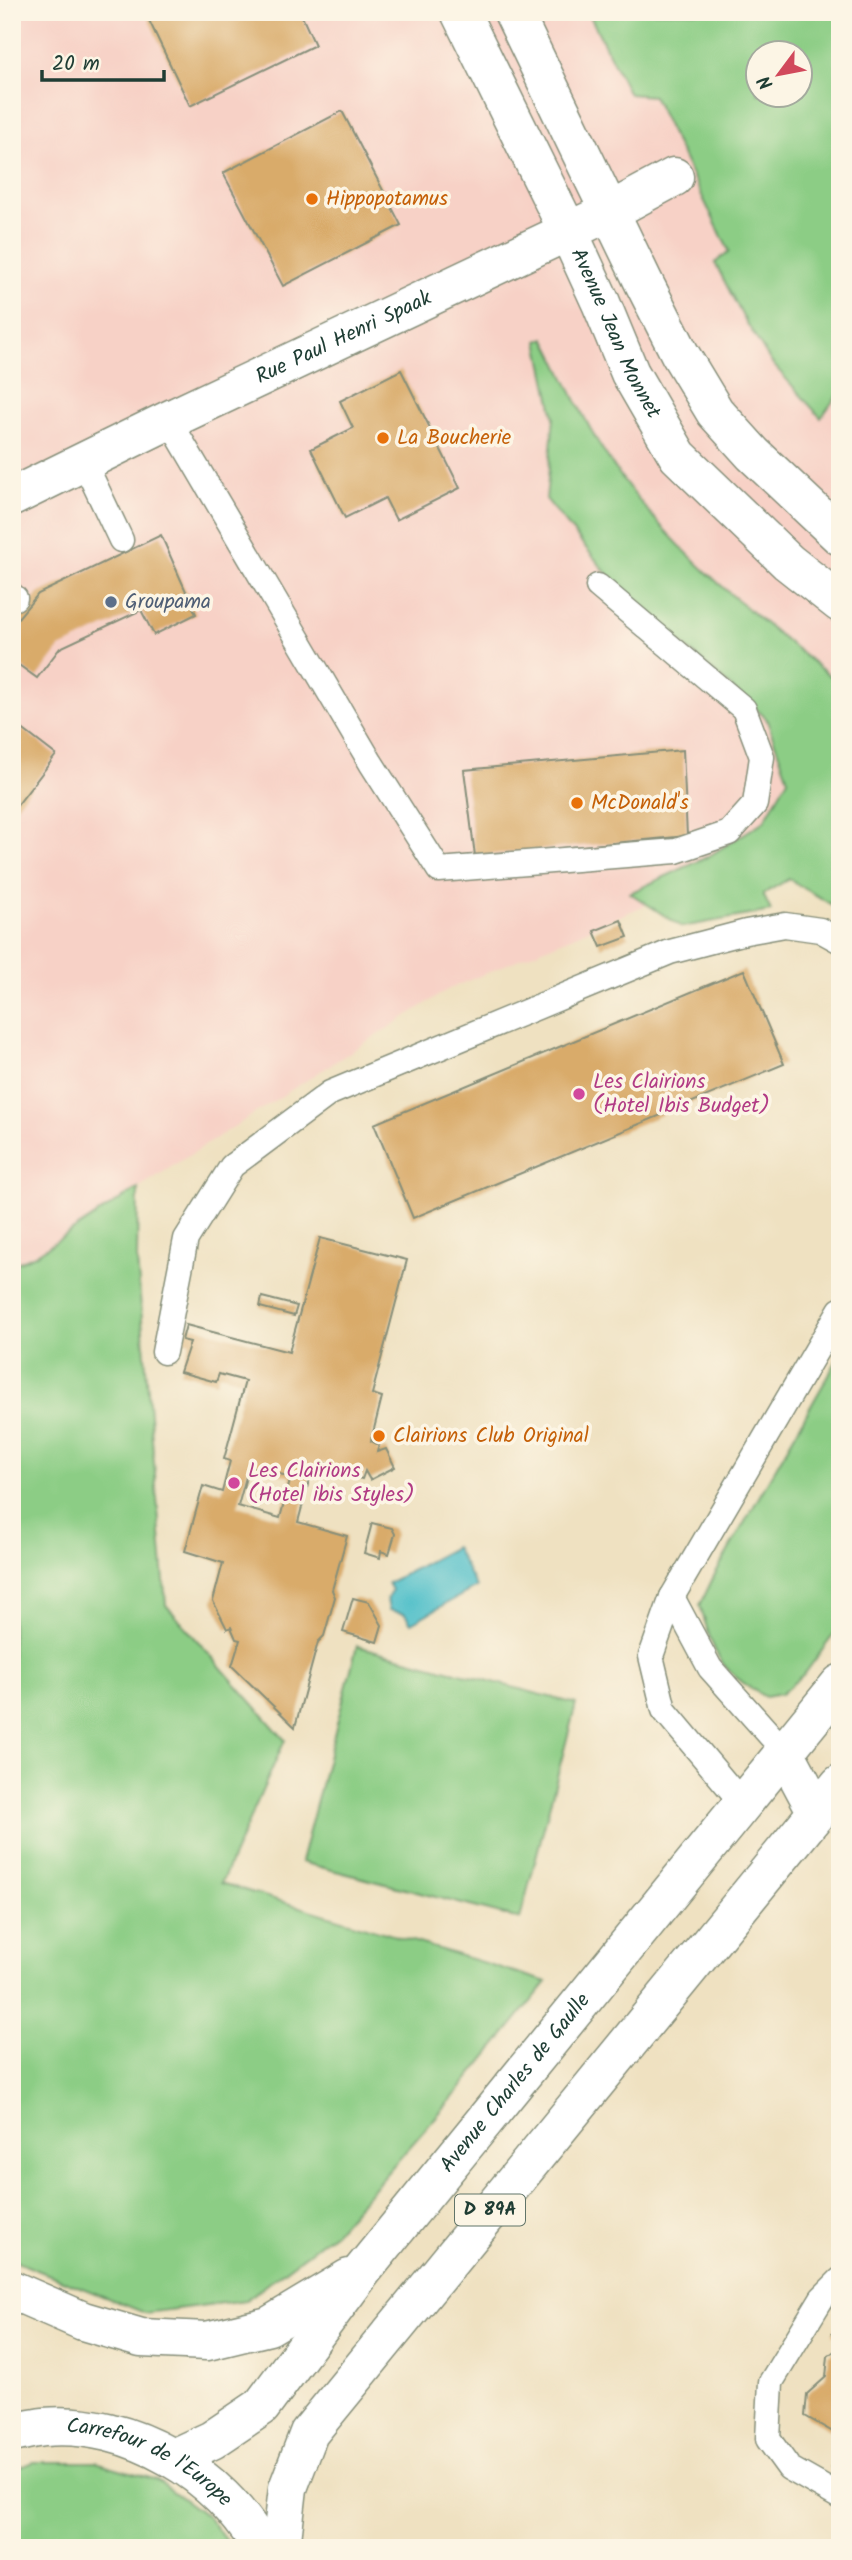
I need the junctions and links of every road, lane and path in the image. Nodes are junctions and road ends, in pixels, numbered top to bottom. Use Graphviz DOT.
graph roads {
  1 [pos="460,12"];
  2 [pos="513,12"];
  3 [pos="674,177"];
  4 [pos="609,212"];
  5 [pos="568,231"];
  6 [pos="169,419"];
  7 [pos="84,462"];
  8 [pos="12,497"];
  9 [pos="840,536"];
  10 [pos="121,540"];
  11 [pos="598,586"];
  12 [pos="840,603"];
  13 [pos="840,941"];
  14 [pos="840,1310"];
  15 [pos="164,1352"];
  16 [pos="672,1597"];
  17 [pos="840,1684"];
  18 [pos="785,1752"];
  19 [pos="828,1798"];
  20 [pos="743,1804"];
  21 [pos="363,2270"];
  22 [pos="840,2280"];
  23 [pos="12,2290"];
  24 [pos="12,2402"];
  25 [pos="29,2430"];
  26 [pos="173,2458"];
  27 [pos="840,2497"];
  28 [pos="261,2548"];
  29 [pos="281,2548"];
  1 -- 5 [label="main road, Avenue Jean Monnet"];
  2 -- 4 [label="main road"];
  3 -- 4 [label="main road, Rue Paul Henri Spaak"];
  4 -- 5 [label="main road, Rue Paul Henri Spaak"];
  4 -- 9 [label="main road"];
  5 -- 6 [label="main road, Rue Paul Henri Spaak"];
  5 -- 12 [label="main road, Avenue Jean Monnet"];
  6 -- 7 [label="main road, Rue Paul Henri Spaak"];
  6 -- 11 [label="lane"];
  7 -- 8 [label="main road, Rue Paul Henri Spaak"];
  7 -- 10 [label="lane"];
  13 -- 15 [label="lane"];
  14 -- 16 [label="lane"];
  16 -- 18 [label="lane"];
  16 -- 20 [label="lane"];
  17 -- 18 [label="main road, Avenue Charles de Gaulle / D 89A"];
  18 -- 19 [label="main road"];
  18 -- 20 [label="main road, Avenue Charles de Gaulle / D 89A"];
  19 -- 29 [label="main road, D 89A"];
  20 -- 21 [label="main road, Avenue Charles de Gaulle / D 89A"];
  21 -- 23 [label="main road"];
  21 -- 26 [label="main road, Avenue Charles de Gaulle / D 89A"];
  22 -- 27 [label="lane"];
  24 -- 25 [label="main road"];
  25 -- 26 [label="main road, Carrefour de l'Europe"];
  26 -- 28 [label="main road, Carrefour de l'Europe"];
}
